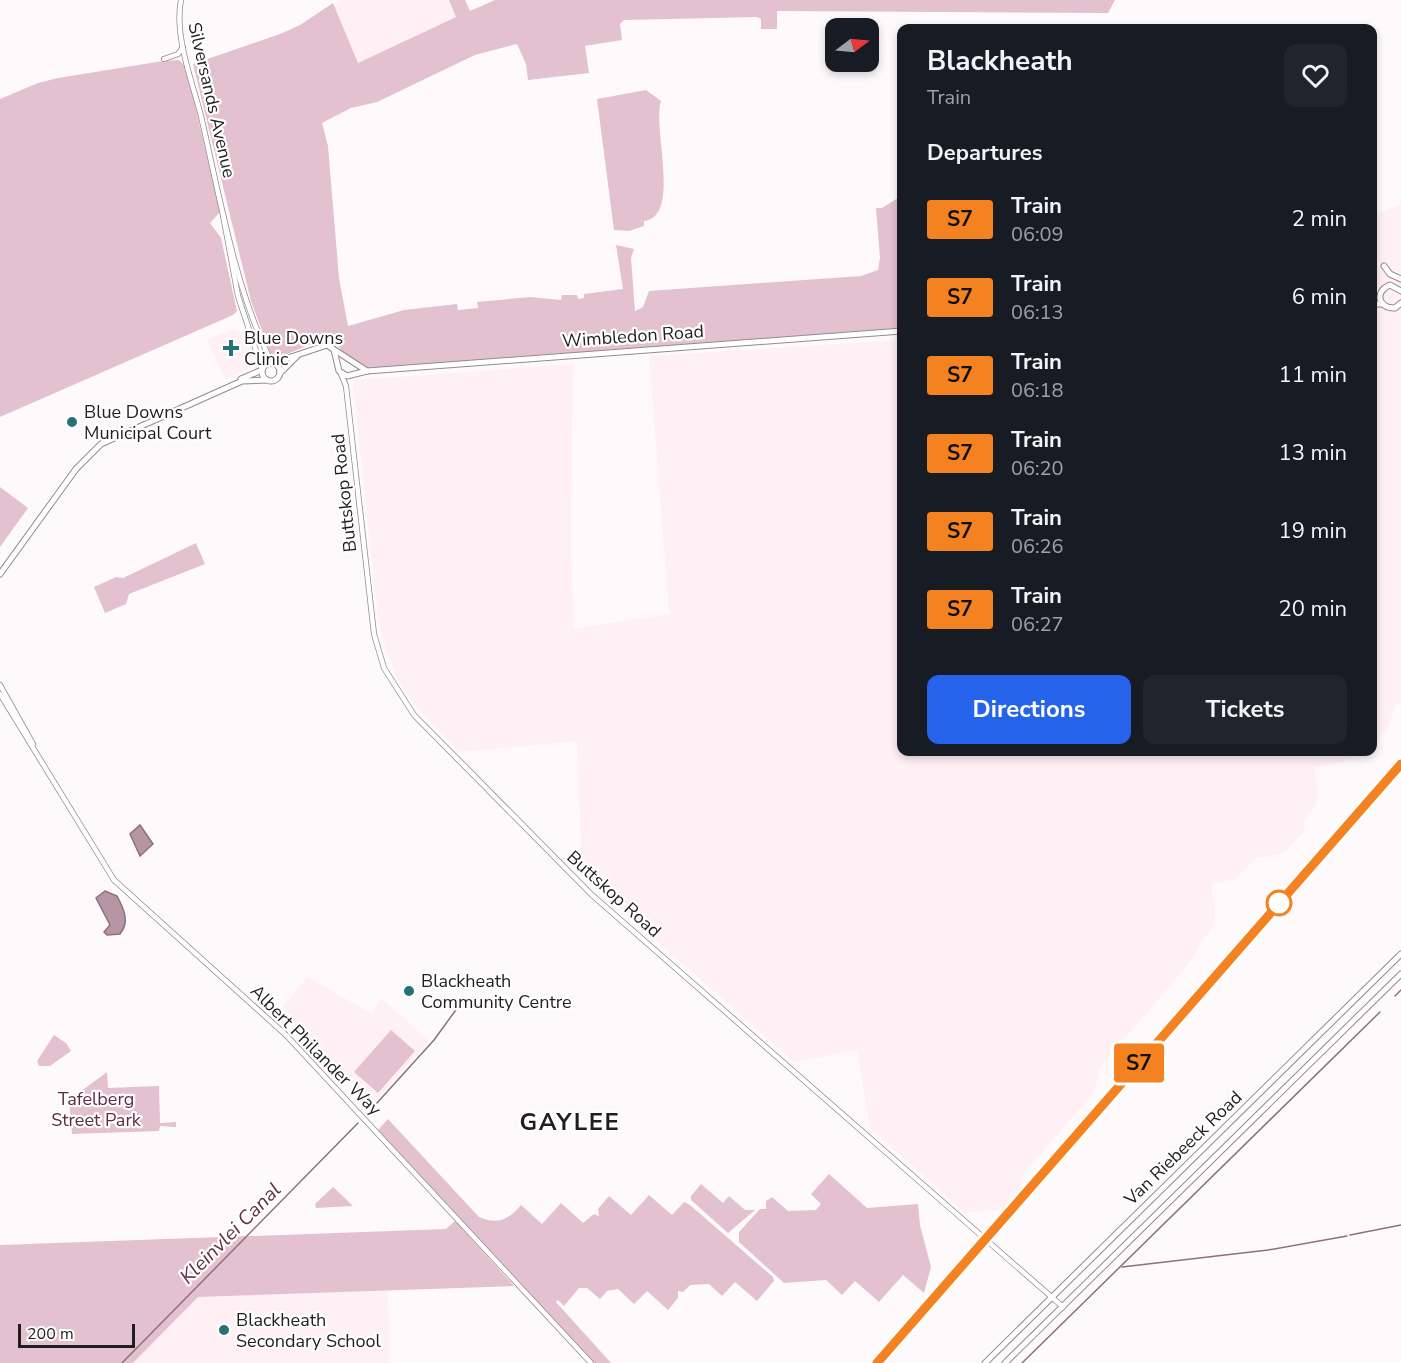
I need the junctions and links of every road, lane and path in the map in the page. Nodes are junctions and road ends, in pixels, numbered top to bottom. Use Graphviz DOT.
graph roads {
  1 [pos="181,0"];
  2 [pos="183,45"];
  3 [pos="164,59"];
  4 [pos="222,206"];
  5 [pos="1384,266"];
  6 [pos="1401,279"];
  7 [pos="1399,287"];
  8 [pos="1380,295"];
  9 [pos="1377,298"];
  10 [pos="1377,303"];
  11 [pos="1401,303"];
  12 [pos="1382,304"];
  13 [pos="897,331"];
  14 [pos="334,350"];
  15 [pos="298,355"];
  16 [pos="346,359"];
  17 [pos="272,363"];
  18 [pos="354,363"];
  19 [pos="339,365"];
  20 [pos="262,370"];
  21 [pos="367,370"];
  22 [pos="279,374"];
  23 [pos="342,374"];
  24 [pos="351,375"];
  25 [pos="267,380"];
  26 [pos="346,386"];
  27 [pos="0,568"];
  28 [pos="0,574"];
  29 [pos="0,684"];
  30 [pos="0,694"];
  31 [pos="35,749"];
  32 [pos="1401,954"];
  33 [pos="1401,974"];
  34 [pos="1052,1297"];
  35 [pos="1063,1307"];
  36 [pos="591,1363"];
  37 [pos="985,1363"];
  38 [pos="1005,1363"];
  1 -- 2 [label="street, Silversands Avenue"];
  2 -- 3 [label="street"];
  2 -- 4 [label="street, Silversands Avenue"];
  4 -- 17 [label="street, Silversands Avenue"];
  4 -- 20 [label="street, Silversands Avenue"];
  5 -- 6 [label="main road"];
  7 -- 8 [label="main road"];
  8 -- 9 [label="main road"];
  8 -- 12 [label="main road"];
  10 -- 12 [label="main road"];
  11 -- 12 [label="main road"];
  13 -- 21 [label="main road, Wimbledon Road"];
  14 -- 15 [label="main road"];
  14 -- 16 [label="main road"];
  14 -- 19 [label="main road"];
  15 -- 17 [label="main road"];
  15 -- 22 [label="main road"];
  16 -- 18 [label="main road"];
  16 -- 19 [label="main road"];
  17 -- 20 [label="main road"];
  17 -- 22 [label="main road"];
  18 -- 21 [label="main road"];
  18 -- 24 [label="main road"];
  19 -- 23 [label="main road"];
  20 -- 25 [label="main road"];
  20 -- 27 [label="main road"];
  21 -- 24 [label="main road, Wimbledon Road"];
  22 -- 25 [label="main road"];
  23 -- 24 [label="main road"];
  23 -- 26 [label="street, Buttskop Road"];
  24 -- 26 [label="street, Buttskop Road"];
  25 -- 28 [label="main road"];
  26 -- 34 [label="street, Buttskop Road"];
  29 -- 31 [label="street, Albert Philander Way"];
  30 -- 31 [label="street, Albert Philander Way"];
  31 -- 36 [label="street, Albert Philander Way"];
  32 -- 34 [label="main road, Van Riebeeck Road"];
  33 -- 35 [label="main road, Van Riebeeck Road"];
  34 -- 35 [label="street, Buttskop Road"];
  34 -- 37 [label="main road, Van Riebeeck Road"];
  35 -- 38 [label="main road, Van Riebeeck Road"];
}
